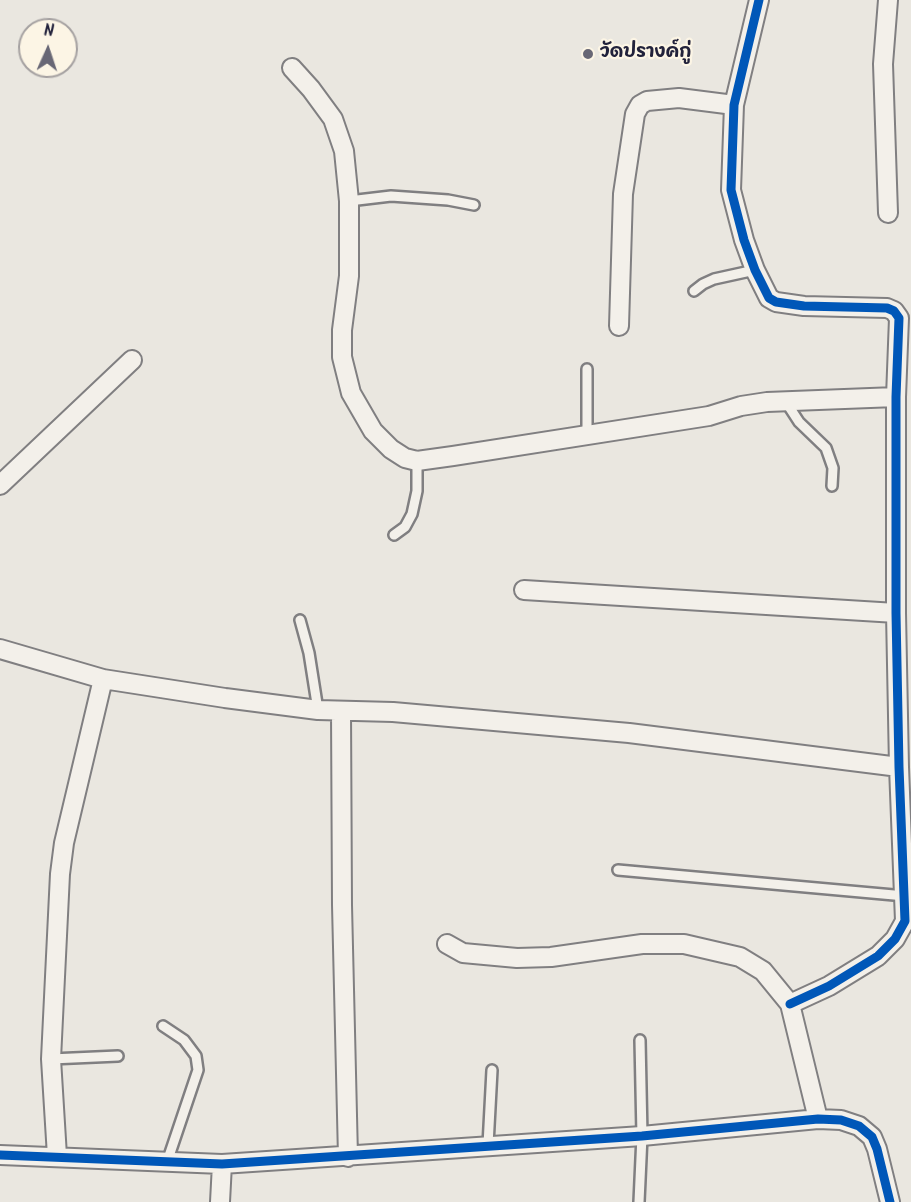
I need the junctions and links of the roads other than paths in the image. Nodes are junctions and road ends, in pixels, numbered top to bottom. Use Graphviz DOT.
graph roads {
  1 [pos="759,0"];
  2 [pos="888,0"];
  3 [pos="292,68"];
  4 [pos="734,105"];
  5 [pos="350,201"];
  6 [pos="474,205"];
  7 [pos="888,213"];
  8 [pos="755,270"];
  9 [pos="694,291"];
  10 [pos="619,326"];
  11 [pos="132,360"];
  12 [pos="587,369"];
  13 [pos="896,398"];
  14 [pos="786,402"];
  15 [pos="587,435"];
  16 [pos="417,461"];
  17 [pos="0,485"];
  18 [pos="832,486"];
  19 [pos="394,535"];
  20 [pos="524,590"];
  21 [pos="896,614"];
  22 [pos="300,620"];
  23 [pos="0,649"];
  24 [pos="103,679"];
  25 [pos="318,710"];
  26 [pos="341,711"];
  27 [pos="899,767"];
  28 [pos="905,793"];
  29 [pos="618,870"];
  30 [pos="905,896"];
  31 [pos="908,920"];
  32 [pos="447,944"];
  33 [pos="790,1004"];
  34 [pos="163,1026"];
  35 [pos="640,1040"];
  36 [pos="118,1056"];
  37 [pos="51,1059"];
  38 [pos="492,1070"];
  39 [pos="818,1119"];
  40 [pos="642,1136"];
  41 [pos="488,1145"];
  42 [pos="0,1155"];
  43 [pos="57,1156"];
  44 [pos="348,1156"];
  45 [pos="167,1162"];
  46 [pos="222,1164"];
  47 [pos="220,1202"];
  48 [pos="639,1202"];
  49 [pos="890,1202"];
  1 -- 4 [label="street"];
  2 -- 7 [label="street"];
  3 -- 5 [label="street"];
  4 -- 8 [label="street"];
  4 -- 10 [label="street"];
  5 -- 6 [label="lane"];
  5 -- 16 [label="street"];
  8 -- 9 [label="lane"];
  8 -- 13 [label="street"];
  11 -- 17 [label="street"];
  12 -- 15 [label="lane"];
  13 -- 14 [label="street"];
  13 -- 21 [label="street"];
  14 -- 15 [label="street"];
  14 -- 18 [label="lane"];
  15 -- 16 [label="street"];
  16 -- 19 [label="lane"];
  20 -- 21 [label="street"];
  21 -- 27 [label="street"];
  22 -- 25 [label="lane"];
  23 -- 24 [label="street"];
  24 -- 25 [label="street"];
  24 -- 37 [label="street"];
  25 -- 26 [label="street"];
  26 -- 27 [label="street"];
  26 -- 44 [label="street"];
  27 -- 28 [label="street"];
  28 -- 30 [label="street"];
  29 -- 30 [label="lane"];
  30 -- 31 [label="street"];
  31 -- 33 [label="street"];
  32 -- 33 [label="street"];
  33 -- 39 [label="street"];
  34 -- 45 [label="lane"];
  35 -- 40 [label="lane"];
  36 -- 37 [label="lane"];
  37 -- 43 [label="street"];
  38 -- 41 [label="lane"];
  39 -- 40 [label="street"];
  39 -- 49 [label="street"];
  40 -- 41 [label="street"];
  40 -- 48 [label="lane"];
  41 -- 44 [label="street"];
  42 -- 43 [label="street"];
  43 -- 45 [label="street"];
  44 -- 46 [label="street"];
  45 -- 46 [label="street"];
  46 -- 47 [label="street"];
}
